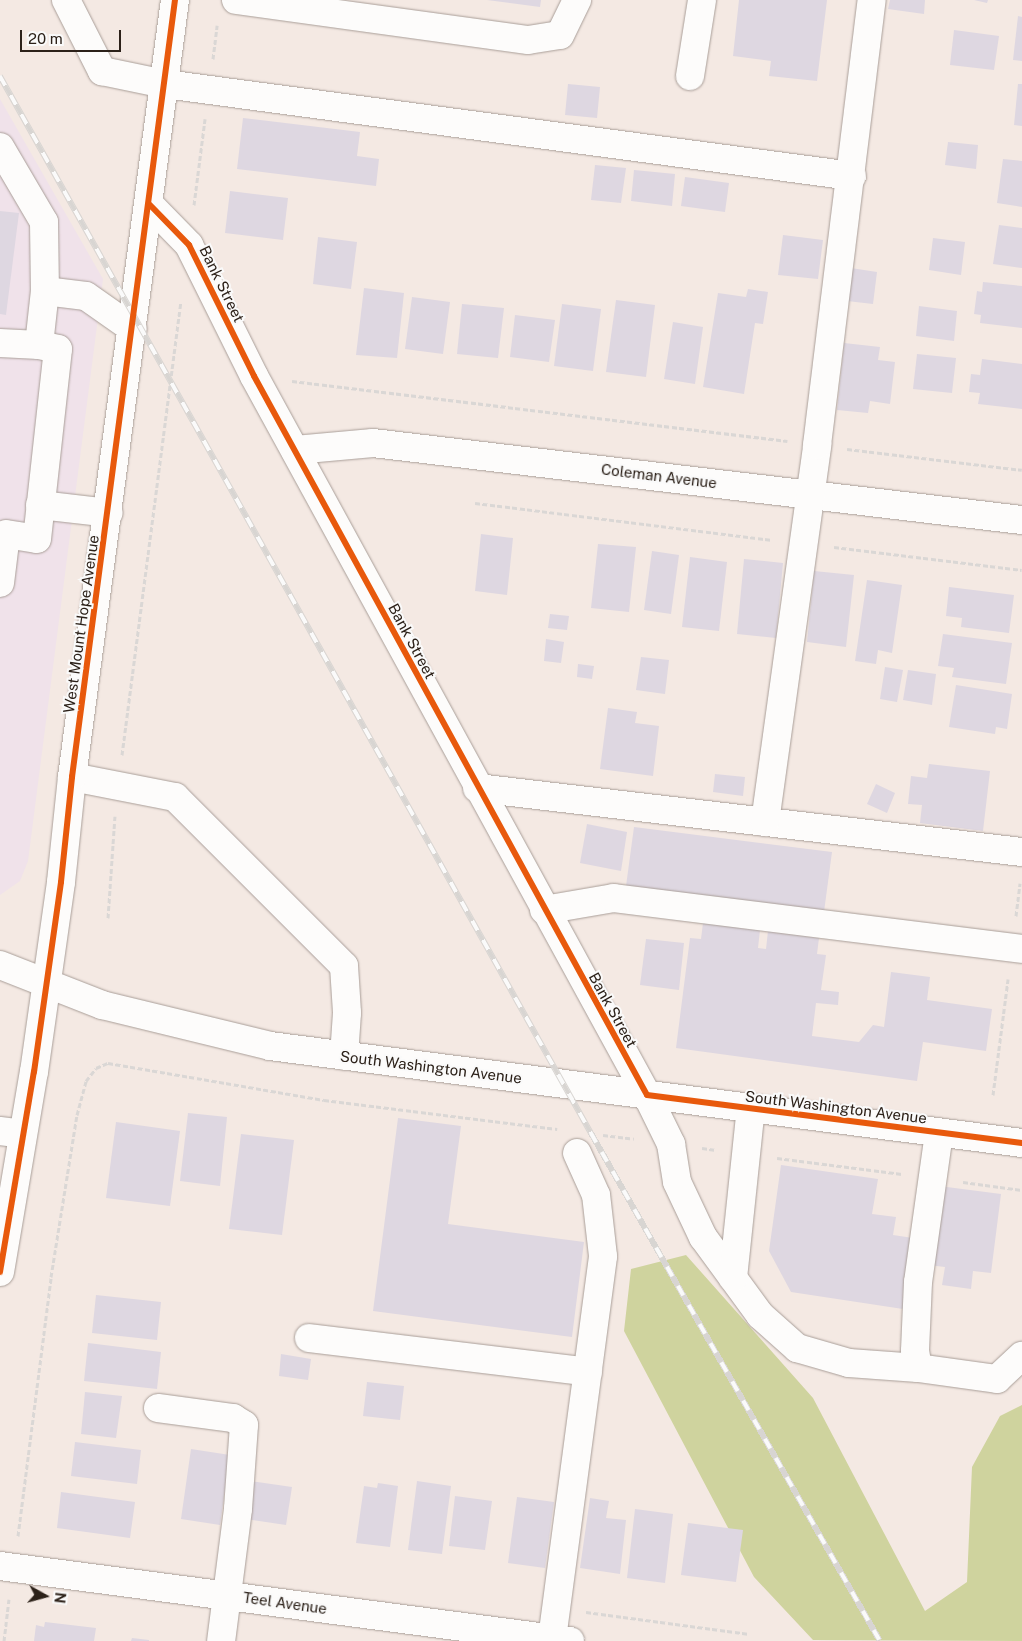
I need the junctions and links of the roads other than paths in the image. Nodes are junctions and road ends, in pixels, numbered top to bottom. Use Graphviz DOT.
graph roads {
  1 [pos="66,0"];
  2 [pos="176,0"];
  3 [pos="577,0"];
  4 [pos="702,0"];
  5 [pos="872,0"];
  6 [pos="288,4"];
  7 [pos="227,9"];
  8 [pos="690,76"];
  9 [pos="165,84"];
  10 [pos="0,147"];
  11 [pos="852,176"];
  12 [pos="150,205"];
  13 [pos="45,291"];
  14 [pos="133,329"];
  15 [pos="0,343"];
  16 [pos="39,345"];
  17 [pos="295,450"];
  18 [pos="811,494"];
  19 [pos="40,505"];
  20 [pos="109,513"];
  21 [pos="1022,520"];
  22 [pos="0,583"];
  23 [pos="72,777"];
  24 [pos="477,788"];
  25 [pos="765,822"];
  26 [pos="1022,852"];
  27 [pos="544,910"];
  28 [pos="1022,949"];
  29 [pos="0,965"];
  30 [pos="46,985"];
  31 [pos="344,1056"];
  32 [pos="647,1095"];
  33 [pos="750,1108"];
  34 [pos="11,1132"];
  35 [pos="939,1133"];
  36 [pos="1022,1143"];
  37 [pos="577,1153"];
  38 [pos="0,1272"];
  39 [pos="733,1278"];
  40 [pos="309,1338"];
  41 [pos="1022,1356"];
  42 [pos="918,1368"];
  43 [pos="588,1372"];
  44 [pos="158,1408"];
  45 [pos="7,1567"];
  46 [pos="227,1596"];
  47 [pos="561,1640"];
  48 [pos="221,1641"];
  1 -- 9 [label="street"];
  2 -- 9 [label="street, West Mount Hope Avenue"];
  3 -- 6 [label="street"];
  4 -- 8 [label="street"];
  5 -- 11 [label="street"];
  6 -- 7 [label="street"];
  9 -- 11 [label="street"];
  9 -- 12 [label="street, West Mount Hope Avenue"];
  10 -- 13 [label="street"];
  11 -- 18 [label="street"];
  12 -- 14 [label="street, West Mount Hope Avenue"];
  12 -- 17 [label="street, Bank Street"];
  13 -- 14 [label="street"];
  13 -- 16 [label="street"];
  14 -- 20 [label="street, West Mount Hope Avenue"];
  15 -- 16 [label="street"];
  16 -- 19 [label="street"];
  17 -- 18 [label="street, Coleman Avenue"];
  17 -- 24 [label="street, Bank Street"];
  18 -- 21 [label="street, Coleman Avenue"];
  18 -- 25 [label="street"];
  19 -- 20 [label="street"];
  19 -- 22 [label="street"];
  20 -- 23 [label="street, West Mount Hope Avenue"];
  23 -- 30 [label="street, West Mount Hope Avenue"];
  23 -- 31 [label="street"];
  24 -- 25 [label="street"];
  24 -- 27 [label="street, Bank Street"];
  25 -- 26 [label="street"];
  27 -- 28 [label="street"];
  27 -- 32 [label="street, Bank Street"];
  29 -- 30 [label="street, South Washington Avenue"];
  30 -- 31 [label="street, South Washington Avenue"];
  30 -- 34 [label="street, West Mount Hope Avenue"];
  31 -- 32 [label="street, South Washington Avenue"];
  32 -- 33 [label="street, South Washington Avenue"];
  32 -- 39 [label="street, Bank Street"];
  33 -- 35 [label="street, South Washington Avenue"];
  33 -- 39 [label="street"];
  34 -- 38 [label="street, West Mount Hope Avenue"];
  35 -- 36 [label="street, South Washington Avenue"];
  35 -- 42 [label="street"];
  37 -- 43 [label="street"];
  39 -- 42 [label="street, Bank Street"];
  40 -- 43 [label="street"];
  41 -- 42 [label="street, Bank Street"];
  43 -- 47 [label="street"];
  44 -- 46 [label="street"];
  45 -- 46 [label="street, Teel Avenue"];
  46 -- 47 [label="street, Teel Avenue"];
  46 -- 48 [label="street"];
}
